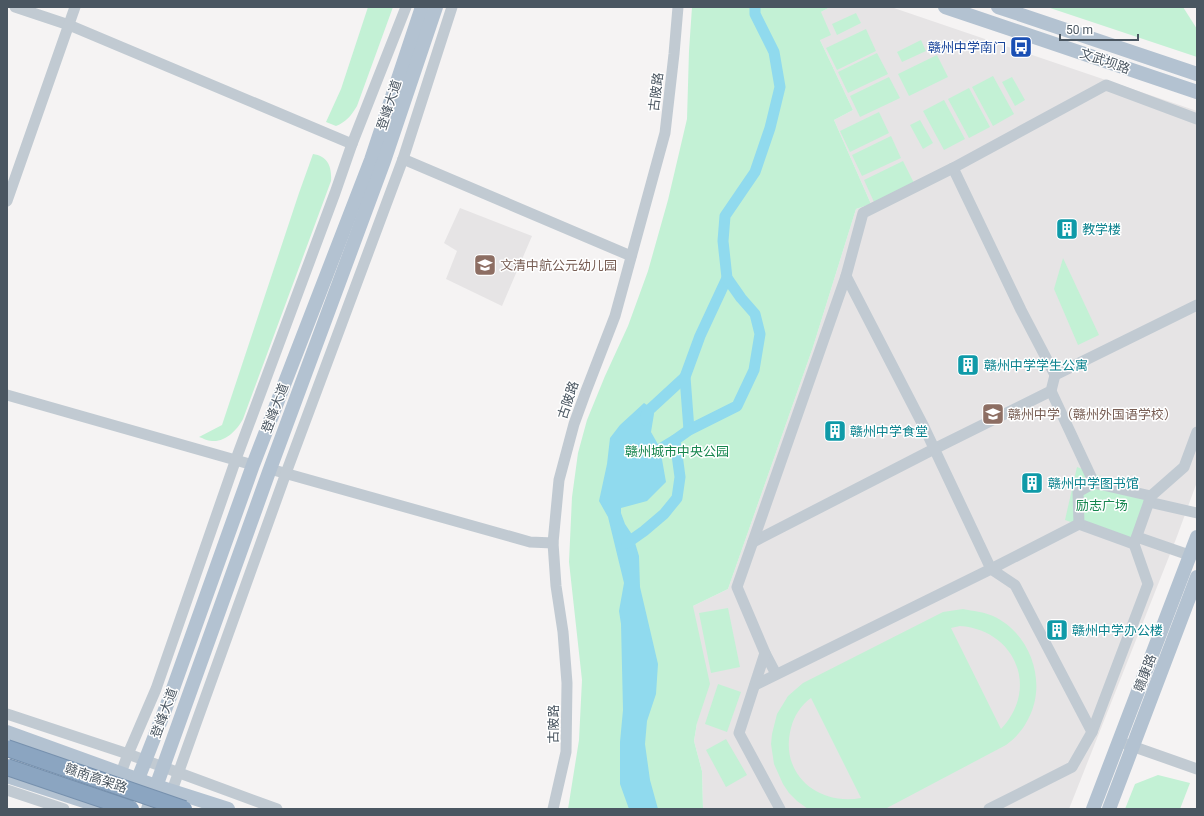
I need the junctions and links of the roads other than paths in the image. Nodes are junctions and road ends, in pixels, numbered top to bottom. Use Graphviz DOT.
graph roads {
  1 [pos="15,7"];
  2 [pos="75,7"];
  3 [pos="406,7"];
  4 [pos="422,7"];
  5 [pos="436,7"];
  6 [pos="452,7"];
  7 [pos="678,7"];
  8 [pos="945,7"];
  9 [pos="998,7"];
  10 [pos="69,25"];
  11 [pos="1197,74"];
  12 [pos="1197,92"];
  13 [pos="1197,119"];
  14 [pos="352,144"];
  15 [pos="403,159"];
  16 [pos="952,168"];
  17 [pos="7,201"];
  18 [pos="631,256"];
  19 [pos="846,276"];
  20 [pos="1197,305"];
  21 [pos="1055,375"];
  22 [pos="1051,391"];
  23 [pos="7,396"];
  24 [pos="1197,432"];
  25 [pos="934,449"];
  26 [pos="236,460"];
  27 [pos="253,465"];
  28 [pos="270,469"];
  29 [pos="286,473"];
  30 [pos="1094,483"];
  31 [pos="1150,499"];
  32 [pos="1197,513"];
  33 [pos="1079,524"];
  34 [pos="1197,537"];
  35 [pos="1135,541"];
  36 [pos="753,542"];
  37 [pos="553,543"];
  38 [pos="1190,555"];
  39 [pos="991,569"];
  40 [pos="1197,577"];
  41 [pos="765,653"];
  42 [pos="776,674"];
  43 [pos="755,685"];
  44 [pos="7,714"];
  45 [pos="7,732"];
  46 [pos="1092,732"];
  47 [pos="1126,744"];
  48 [pos="7,748"];
  49 [pos="128,754"];
  50 [pos="146,761"];
  51 [pos="7,766"];
  52 [pos="163,767"];
  53 [pos="1197,769"];
  54 [pos="122,773"];
  55 [pos="179,773"];
  56 [pos="7,776"];
  57 [pos="139,780"];
  58 [pos="156,786"];
  59 [pos="7,790"];
  60 [pos="172,790"];
  61 [pos="64,809"];
  62 [pos="108,809"];
  63 [pos="127,809"];
  64 [pos="131,809"];
  65 [pos="148,809"];
  66 [pos="166,809"];
  67 [pos="184,809"];
  68 [pos="228,809"];
  69 [pos="277,809"];
  70 [pos="553,809"];
  71 [pos="780,809"];
  72 [pos="989,809"];
  73 [pos="1093,809"];
  74 [pos="1109,809"];
  1 -- 10 [label="street"];
  2 -- 10 [label="street"];
  3 -- 14 [label="street"];
  4 -- 27 [label="main road, 登峰大道"];
  5 -- 28 [label="main road, 登峰大道"];
  6 -- 15 [label="street"];
  7 -- 18 [label="street, 古陂路"];
  8 -- 12 [label="main road, 文武坝路"];
  9 -- 11 [label="main road, 文武坝路"];
  10 -- 14 [label="street"];
  10 -- 17 [label="street"];
  13 -- 16 [label="street"];
  14 -- 26 [label="street"];
  15 -- 18 [label="street"];
  15 -- 29 [label="street"];
  16 -- 19 [label="street"];
  16 -- 21 [label="street"];
  18 -- 37 [label="street, 古陂路"];
  19 -- 25 [label="street"];
  19 -- 36 [label="street"];
  20 -- 21 [label="street"];
  21 -- 22 [label="street"];
  22 -- 25 [label="street"];
  22 -- 30 [label="street"];
  23 -- 26 [label="street"];
  24 -- 31 [label="street"];
  25 -- 36 [label="street"];
  25 -- 39 [label="street"];
  26 -- 27 [label="street"];
  26 -- 49 [label="street"];
  27 -- 50 [label="main road, 登峰大道"];
  28 -- 29 [label="street"];
  28 -- 52 [label="main road, 登峰大道"];
  29 -- 37 [label="street"];
  29 -- 55 [label="street"];
  30 -- 31 [label="street"];
  30 -- 33 [label="street"];
  31 -- 32 [label="street"];
  31 -- 35 [label="street"];
  33 -- 35 [label="street"];
  33 -- 39 [label="street"];
  34 -- 38 [label="main road, 赣康路"];
  35 -- 38 [label="street"];
  35 -- 46 [label="street"];
  36 -- 41 [label="street"];
  37 -- 70 [label="street, 古陂路"];
  38 -- 47 [label="main road, 赣康路"];
  39 -- 42 [label="street"];
  39 -- 46 [label="street"];
  40 -- 47 [label="main road, 赣康路"];
  41 -- 42 [label="street"];
  41 -- 43 [label="street"];
  42 -- 43 [label="street"];
  43 -- 71 [label="street"];
  44 -- 49 [label="street"];
  45 -- 54 [label="main road"];
  46 -- 72 [label="street"];
  47 -- 53 [label="street"];
  47 -- 73 [label="main road, 赣康路"];
  47 -- 74 [label="main road, 赣康路"];
  48 -- 67 [label="highway, 赣南高架路, bridge"];
  49 -- 50 [label="street"];
  49 -- 54 [label="street"];
  50 -- 52 [label="street"];
  50 -- 57 [label="main road, 登峰大道"];
  51 -- 64 [label="highway, 赣南高架路, bridge"];
  52 -- 55 [label="street"];
  52 -- 58 [label="main road, 登峰大道"];
  54 -- 57 [label="main road"];
  54 -- 62 [label="street"];
  55 -- 60 [label="street"];
  55 -- 69 [label="street"];
  56 -- 62 [label="main road"];
  57 -- 58 [label="main road"];
  57 -- 63 [label="main road, 登峰大道"];
  58 -- 60 [label="main road"];
  58 -- 65 [label="main road, 登峰大道"];
  59 -- 61 [label="street"];
  60 -- 66 [label="street"];
  60 -- 68 [label="main road"];
}
